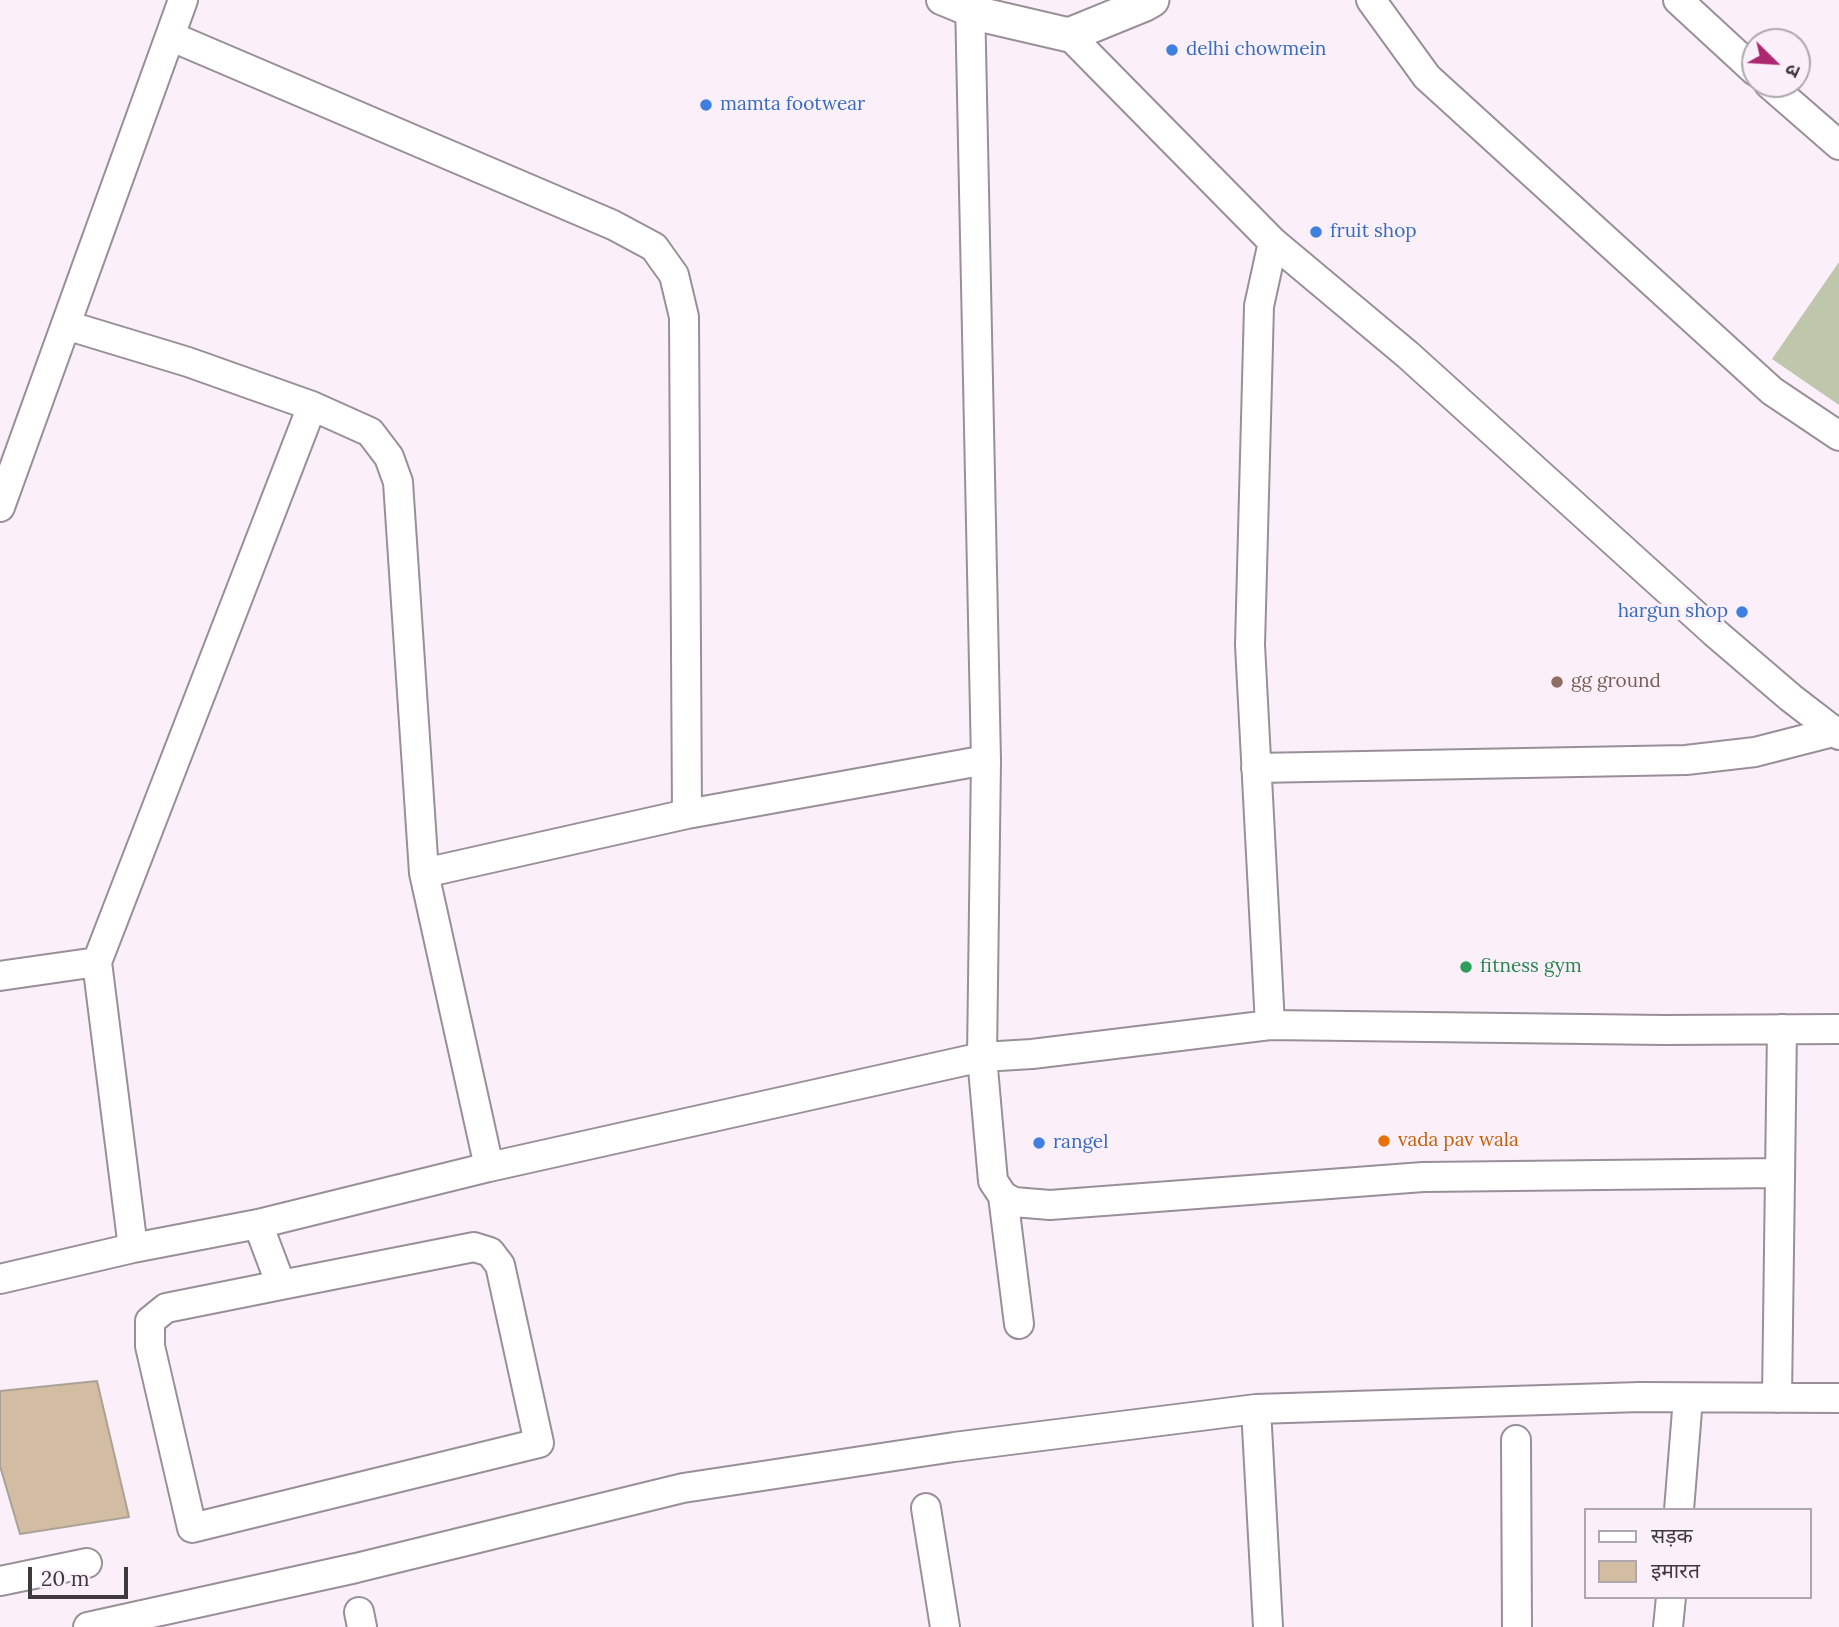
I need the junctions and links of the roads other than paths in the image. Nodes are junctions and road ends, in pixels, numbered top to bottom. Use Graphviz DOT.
graph roads {
  1 [pos="183,0"];
  2 [pos="1152,0"];
  3 [pos="1371,0"];
  4 [pos="1678,0"];
  5 [pos="960,4"];
  6 [pos="1069,35"];
  7 [pos="170,36"];
  8 [pos="1741,58"];
  9 [pos="1785,98"];
  10 [pos="1839,145"];
  11 [pos="1273,242"];
  12 [pos="66,325"];
  13 [pos="312,406"];
  14 [pos="1839,436"];
  15 [pos="0,507"];
  16 [pos="1836,733"];
  17 [pos="986,760"];
  18 [pos="1256,768"];
  19 [pos="687,814"];
  20 [pos="424,873"];
  21 [pos="97,962"];
  22 [pos="0,976"];
  23 [pos="1270,1025"];
  24 [pos="1782,1029"];
  25 [pos="1839,1029"];
  26 [pos="982,1057"];
  27 [pos="489,1167"];
  28 [pos="1780,1173"];
  29 [pos="1003,1196"];
  30 [pos="258,1224"];
  31 [pos="133,1248"];
  32 [pos="0,1279"];
  33 [pos="281,1285"];
  34 [pos="1018,1324"];
  35 [pos="1688,1398"];
  36 [pos="1777,1398"];
  37 [pos="1839,1398"];
  38 [pos="1256,1409"];
  39 [pos="1516,1440"];
  40 [pos="926,1508"];
  41 [pos="1678,1508"];
  42 [pos="88,1563"];
  43 [pos="0,1581"];
  44 [pos="1671,1599"];
  45 [pos="88,1627"];
  46 [pos="945,1627"];
  47 [pos="1268,1627"];
  48 [pos="1517,1627"];
  49 [pos="1668,1627"];
  1 -- 7 [label="street"];
  2 -- 6 [label="street"];
  3 -- 14 [label="street"];
  4 -- 8 [label="street"];
  5 -- 6 [label="street"];
  5 -- 17 [label="street"];
  6 -- 11 [label="street"];
  7 -- 12 [label="street"];
  7 -- 19 [label="street"];
  9 -- 10 [label="street"];
  11 -- 16 [label="street"];
  11 -- 18 [label="street"];
  12 -- 13 [label="street"];
  12 -- 15 [label="street"];
  13 -- 20 [label="street"];
  13 -- 21 [label="street"];
  16 -- 18 [label="street"];
  17 -- 19 [label="street"];
  17 -- 26 [label="street"];
  18 -- 23 [label="street"];
  19 -- 20 [label="street"];
  20 -- 27 [label="street"];
  21 -- 22 [label="street"];
  21 -- 31 [label="street"];
  23 -- 24 [label="street"];
  23 -- 26 [label="street"];
  24 -- 25 [label="street"];
  24 -- 28 [label="street"];
  26 -- 27 [label="street"];
  26 -- 29 [label="street"];
  27 -- 30 [label="street"];
  28 -- 29 [label="street"];
  28 -- 36 [label="street"];
  29 -- 34 [label="street"];
  30 -- 31 [label="street"];
  30 -- 33 [label="street"];
  31 -- 32 [label="street"];
  33 -- 33 [label="street"];
  35 -- 36 [label="street"];
  35 -- 38 [label="street"];
  35 -- 41 [label="street"];
  36 -- 37 [label="street"];
  38 -- 45 [label="street"];
  38 -- 47 [label="street"];
  39 -- 48 [label="street"];
  40 -- 46 [label="street"];
  42 -- 43 [label="street"];
  44 -- 49 [label="street"];
}
